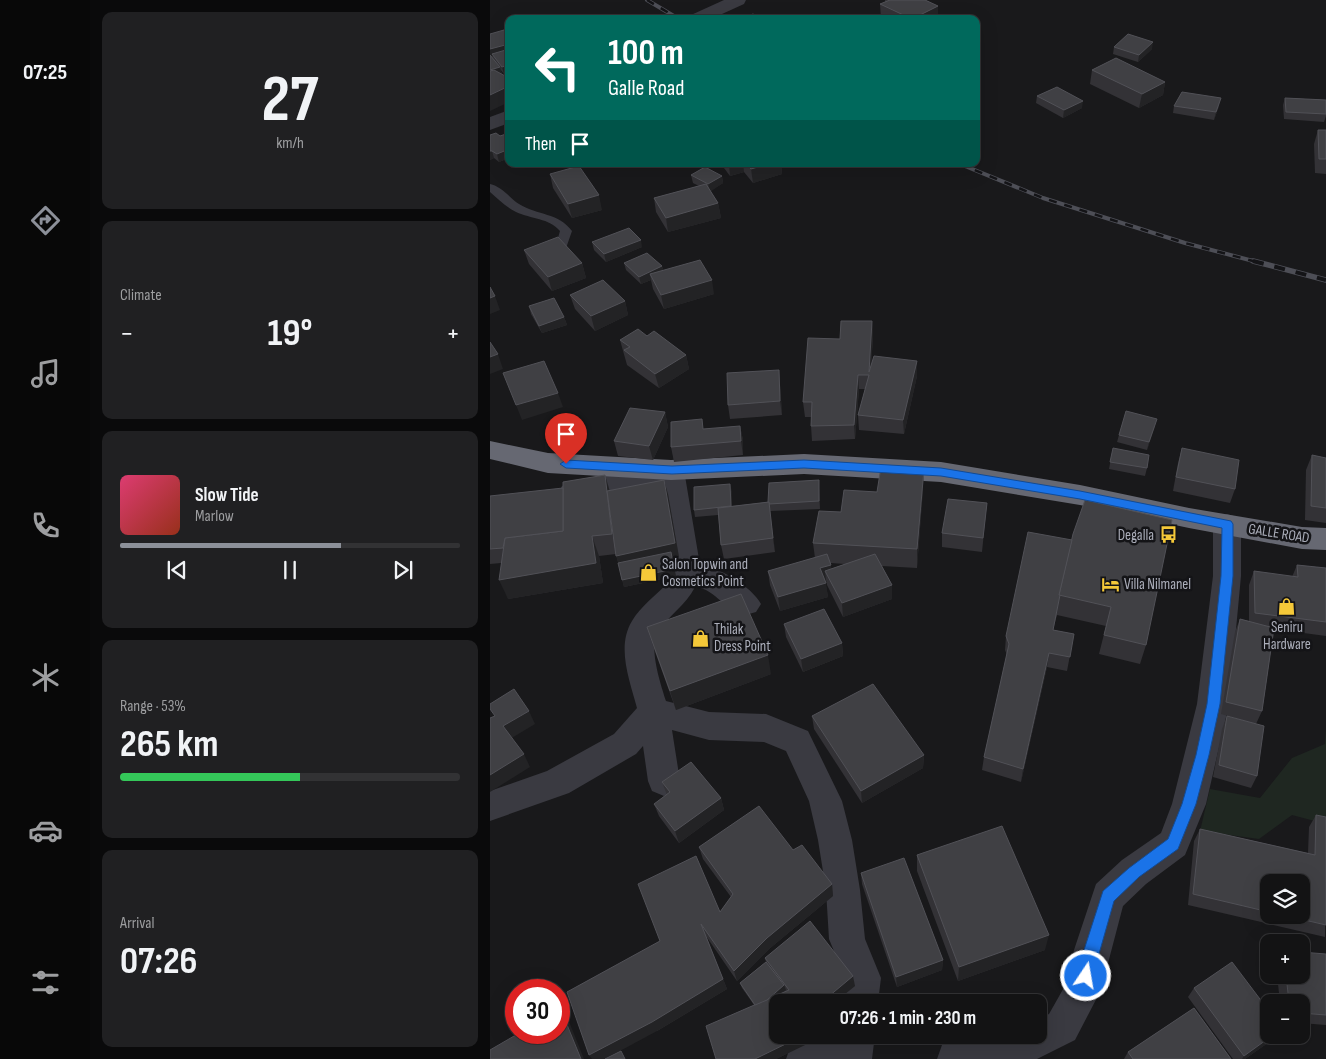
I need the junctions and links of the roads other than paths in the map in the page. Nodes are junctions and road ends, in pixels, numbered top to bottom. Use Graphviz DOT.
graph roads {
  1 [pos="738,0"];
  2 [pos="706,15"];
  3 [pos="505,118"];
  4 [pos="490,124"];
  5 [pos="490,187"];
  6 [pos="561,248"];
  7 [pos="490,450"];
  8 [pos="672,470"];
  9 [pos="546,495"];
  10 [pos="1227,524"];
  11 [pos="1326,539"];
  12 [pos="687,574"];
  13 [pos="746,604"];
  14 [pos="654,711"];
  15 [pos="664,782"];
  16 [pos="490,806"];
  17 [pos="861,994"];
  18 [pos="855,1044"];
  19 [pos="805,1059"];
  20 [pos="832,1059"];
  21 [pos="853,1059"];
  22 [pos="956,1059"];
  1 -- 2 [label="street"];
  3 -- 4 [label="street"];
  5 -- 6 [label="lane"];
  7 -- 8 [label="highway, GALLE ROAD"];
  8 -- 9 [label="street"];
  8 -- 10 [label="highway, GALLE ROAD"];
  8 -- 12 [label="street"];
  10 -- 11 [label="highway, GALLE ROAD"];
  10 -- 22 [label="street"];
  12 -- 13 [label="street"];
  12 -- 14 [label="street"];
  14 -- 15 [label="street"];
  14 -- 16 [label="street"];
  14 -- 17 [label="street"];
  18 -- 21 [label="street"];
  19 -- 20 [label="street"];
}
